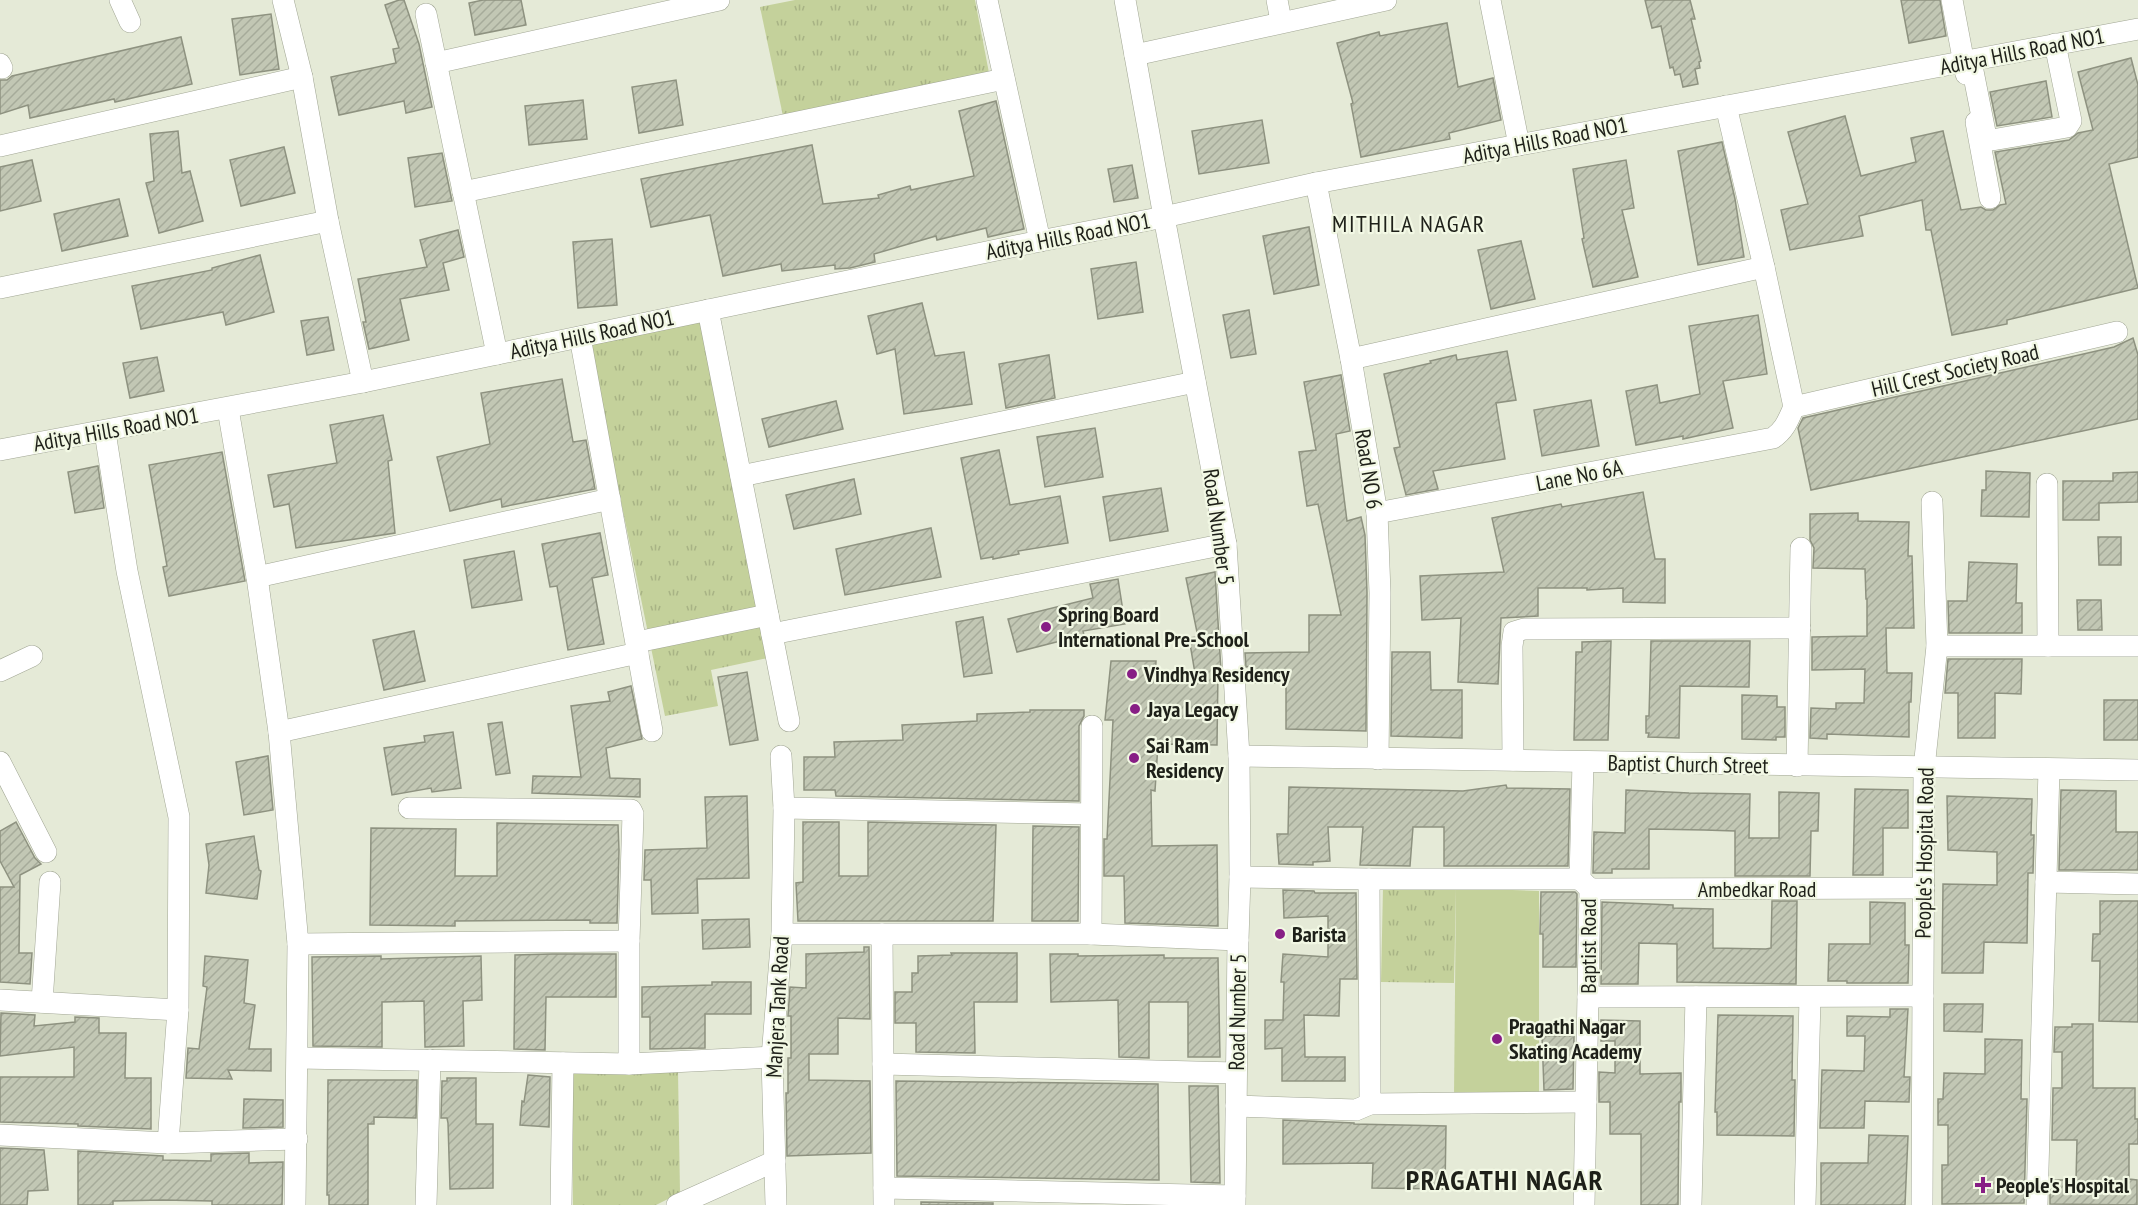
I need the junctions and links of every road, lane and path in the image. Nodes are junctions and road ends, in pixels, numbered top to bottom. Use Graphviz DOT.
graph roads {
  1 [pos="120,0"];
  2 [pos="283,0"];
  3 [pos="719,0"];
  4 [pos="987,0"];
  5 [pos="1125,0"];
  6 [pos="1277,0"];
  7 [pos="1386,0"];
  8 [pos="1490,0"];
  9 [pos="1952,0"];
  10 [pos="426,14"];
  11 [pos="1281,21"];
  12 [pos="130,22"];
  13 [pos="2138,29"];
  14 [pos="2055,44"];
  15 [pos="1135,55"];
  16 [pos="1967,62"];
  17 [pos="436,63"];
  18 [pos="302,77"];
  19 [pos="1004,79"];
  20 [pos="1726,106"];
  21 [pos="1519,145"];
  22 [pos="0,146"];
  23 [pos="1316,183"];
  24 [pos="463,192"];
  25 [pos="1990,198"];
  26 [pos="1164,217"];
  27 [pos="328,221"];
  28 [pos="1040,241"];
  29 [pos="1764,267"];
  30 [pos="0,288"];
  31 [pos="708,310"];
  32 [pos="2117,332"];
  33 [pos="580,337"];
  34 [pos="497,354"];
  35 [pos="1351,359"];
  36 [pos="363,382"];
  37 [pos="1195,382"];
  38 [pos="1794,407"];
  39 [pos="228,409"];
  40 [pos="105,432"];
  41 [pos="0,450"];
  42 [pos="741,476"];
  43 [pos="2047,484"];
  44 [pos="610,500"];
  45 [pos="1932,502"];
  46 [pos="1377,513"];
  47 [pos="1226,544"];
  48 [pos="1801,548"];
  49 [pos="257,577"];
  50 [pos="770,625"];
  51 [pos="1800,628"];
  52 [pos="1937,646"];
  53 [pos="2048,646"];
  54 [pos="2138,646"];
  55 [pos="638,648"];
  56 [pos="32,656"];
  57 [pos="0,671"];
  58 [pos="789,721"];
  59 [pos="1092,726"];
  60 [pos="652,731"];
  61 [pos="279,732"];
  62 [pos="781,756"];
  63 [pos="1239,756"];
  64 [pos="1378,759"];
  65 [pos="1513,760"];
  66 [pos="0,762"];
  67 [pos="1583,762"];
  68 [pos="1797,766"];
  69 [pos="1924,768"];
  70 [pos="2049,769"];
  71 [pos="2138,770"];
  72 [pos="409,808"];
  73 [pos="784,808"];
  74 [pos="1091,814"];
  75 [pos="46,852"];
  76 [pos="1240,877"];
  77 [pos="1369,879"];
  78 [pos="50,882"];
  79 [pos="2046,882"];
  80 [pos="1585,884"];
  81 [pos="2138,884"];
  82 [pos="1924,888"];
  83 [pos="782,934"];
  84 [pos="882,934"];
  85 [pos="1091,934"];
  86 [pos="1238,940"];
  87 [pos="628,941"];
  88 [pos="298,944"];
  89 [pos="1810,996"];
  90 [pos="1923,996"];
  91 [pos="1588,997"];
  92 [pos="1696,997"];
  93 [pos="0,1000"];
  94 [pos="42,1002"];
  95 [pos="178,1010"];
  96 [pos="298,1058"];
  97 [pos="772,1058"];
  98 [pos="430,1060"];
  99 [pos="563,1063"];
  100 [pos="628,1064"];
  101 [pos="883,1064"];
  102 [pos="1236,1073"];
  103 [pos="1586,1102"];
  104 [pos="1370,1104"];
  105 [pos="1236,1106"];
  106 [pos="0,1135"];
  107 [pos="297,1139"];
  108 [pos="168,1143"];
  109 [pos="775,1161"];
  110 [pos="884,1196"];
  111 [pos="1235,1200"];
  112 [pos="295,1205"];
  113 [pos="426,1205"];
  114 [pos="561,1205"];
  115 [pos="677,1205"];
  116 [pos="776,1205"];
  117 [pos="1584,1205"];
  118 [pos="1691,1205"];
  119 [pos="1805,1205"];
  120 [pos="1922,1205"];
  121 [pos="2037,1205"];
  1 -- 12 [label="street"];
  2 -- 18 [label="street"];
  3 -- 17 [label="street"];
  4 -- 19 [label="street"];
  5 -- 15 [label="street, Road Number 5"];
  6 -- 11 [label="street"];
  7 -- 11 [label="street"];
  8 -- 21 [label="street"];
  9 -- 16 [label="street"];
  10 -- 17 [label="street"];
  11 -- 15 [label="street"];
  13 -- 14 [label="street, Aditya Hills Road NO1"];
  14 -- 16 [label="street, Aditya Hills Road NO1"];
  14 -- 16 [label="street"];
  15 -- 26 [label="street, Road Number 5"];
  16 -- 20 [label="street, Aditya Hills Road NO1"];
  16 -- 25 [label="street"];
  17 -- 24 [label="street"];
  18 -- 22 [label="street"];
  18 -- 27 [label="street"];
  19 -- 24 [label="street"];
  19 -- 28 [label="street"];
  20 -- 21 [label="street, Aditya Hills Road NO1"];
  20 -- 29 [label="street"];
  21 -- 23 [label="street, Aditya Hills Road NO1"];
  23 -- 26 [label="street, Aditya Hills Road NO1"];
  23 -- 35 [label="street, Road NO 6"];
  24 -- 34 [label="street"];
  26 -- 28 [label="street, Aditya Hills Road NO1"];
  26 -- 37 [label="street, Road Number 5"];
  27 -- 30 [label="street"];
  27 -- 36 [label="street"];
  28 -- 31 [label="street, Aditya Hills Road NO1"];
  29 -- 35 [label="street"];
  29 -- 38 [label="street"];
  31 -- 33 [label="street, Aditya Hills Road NO1"];
  31 -- 42 [label="street"];
  32 -- 38 [label="street, Hill Crest Society Road"];
  33 -- 34 [label="street, Aditya Hills Road NO1"];
  33 -- 44 [label="street"];
  34 -- 36 [label="street, Aditya Hills Road NO1"];
  35 -- 46 [label="street, Road NO 6"];
  36 -- 39 [label="street, Aditya Hills Road NO1"];
  37 -- 42 [label="street"];
  37 -- 47 [label="street, Road Number 5"];
  38 -- 46 [label="street, Lane No 6A"];
  39 -- 40 [label="street, Aditya Hills Road NO1"];
  39 -- 49 [label="street"];
  40 -- 41 [label="street, Aditya Hills Road NO1"];
  40 -- 95 [label="street"];
  42 -- 50 [label="street"];
  43 -- 53 [label="street"];
  44 -- 49 [label="street"];
  44 -- 55 [label="street"];
  45 -- 52 [label="street, People's Hospital Road"];
  46 -- 64 [label="street, Road NO 6"];
  47 -- 50 [label="street"];
  47 -- 63 [label="street, Road Number 5"];
  48 -- 51 [label="street"];
  49 -- 61 [label="street"];
  50 -- 55 [label="street"];
  50 -- 58 [label="street"];
  51 -- 65 [label="street"];
  51 -- 68 [label="street"];
  52 -- 53 [label="street"];
  52 -- 69 [label="street, People's Hospital Road"];
  53 -- 54 [label="street"];
  55 -- 60 [label="street"];
  55 -- 61 [label="street"];
  56 -- 57 [label="street"];
  59 -- 74 [label="street"];
  61 -- 88 [label="street"];
  62 -- 73 [label="street, Manjera Tank Road"];
  63 -- 64 [label="street, Baptist Church Street"];
  63 -- 76 [label="street, Road Number 5"];
  64 -- 65 [label="street, Baptist Church Street"];
  65 -- 67 [label="street, Baptist Church Street"];
  66 -- 75 [label="street"];
  67 -- 68 [label="street, Baptist Church Street"];
  67 -- 80 [label="street, Baptist Road"];
  68 -- 69 [label="street, Baptist Church Street"];
  69 -- 70 [label="street, Baptist Church Street"];
  69 -- 82 [label="street, People's Hospital Road"];
  70 -- 71 [label="street, Baptist Church Street"];
  70 -- 79 [label="street"];
  72 -- 87 [label="street"];
  73 -- 74 [label="street"];
  73 -- 83 [label="street, Manjera Tank Road"];
  74 -- 85 [label="street"];
  76 -- 77 [label="street, Ambedkar Road"];
  76 -- 86 [label="street, Road Number 5"];
  77 -- 80 [label="street, Ambedkar Road"];
  77 -- 104 [label="street"];
  78 -- 94 [label="street"];
  79 -- 81 [label="street"];
  79 -- 121 [label="street"];
  80 -- 82 [label="street, Ambedkar Road"];
  80 -- 91 [label="street, Baptist Road"];
  82 -- 90 [label="street, People's Hospital Road"];
  83 -- 84 [label="street"];
  83 -- 97 [label="street, Manjera Tank Road"];
  84 -- 85 [label="street"];
  84 -- 101 [label="street"];
  85 -- 86 [label="street"];
  86 -- 102 [label="street, Road Number 5"];
  87 -- 88 [label="street"];
  87 -- 100 [label="street"];
  88 -- 96 [label="street"];
  89 -- 90 [label="street"];
  89 -- 92 [label="street"];
  89 -- 119 [label="street"];
  90 -- 120 [label="street, People's Hospital Road"];
  91 -- 92 [label="street"];
  91 -- 103 [label="street, Baptist Road"];
  92 -- 118 [label="street"];
  93 -- 94 [label="street"];
  94 -- 95 [label="street"];
  95 -- 108 [label="street"];
  96 -- 98 [label="street"];
  96 -- 107 [label="street"];
  97 -- 100 [label="street"];
  97 -- 109 [label="street, Manjera Tank Road"];
  98 -- 99 [label="street"];
  98 -- 113 [label="street"];
  99 -- 100 [label="street"];
  99 -- 114 [label="street"];
  101 -- 102 [label="street"];
  101 -- 110 [label="street"];
  102 -- 105 [label="street, Road Number 5"];
  103 -- 104 [label="street"];
  103 -- 117 [label="street, Baptist Road"];
  104 -- 105 [label="street"];
  105 -- 111 [label="street, Road Number 5"];
  106 -- 108 [label="street"];
  107 -- 108 [label="street"];
  107 -- 112 [label="street"];
  109 -- 115 [label="street"];
  109 -- 116 [label="street, Manjera Tank Road"];
  110 -- 111 [label="street"];
}
